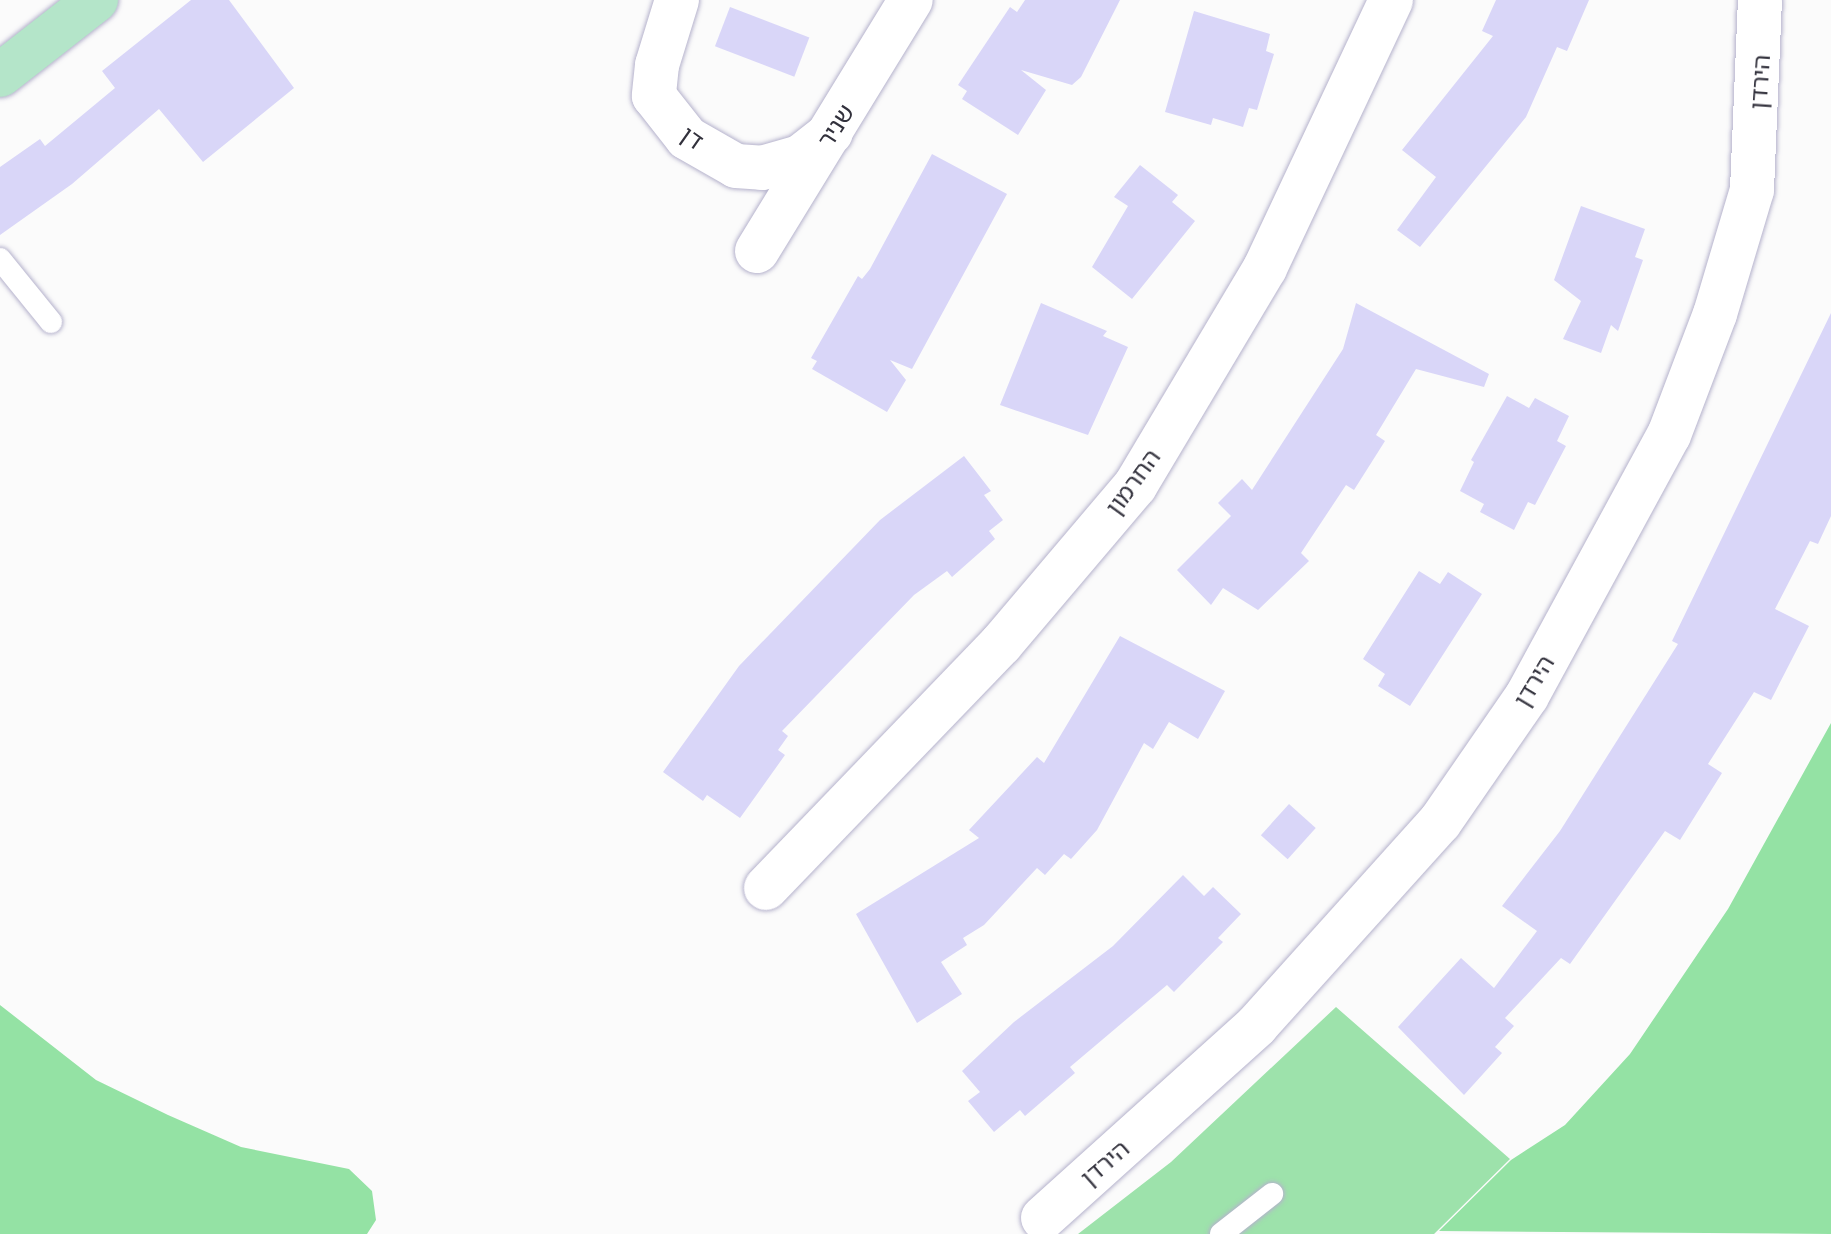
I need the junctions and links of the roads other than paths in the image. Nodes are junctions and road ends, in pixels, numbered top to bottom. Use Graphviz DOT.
graph roads {
  1 [pos="95,0"];
  2 [pos="677,0"];
  3 [pos="911,0"];
  4 [pos="1391,0"];
  5 [pos="1760,0"];
  6 [pos="0,75"];
  7 [pos="831,133"];
  8 [pos="757,251"];
  9 [pos="0,259"];
  10 [pos="51,322"];
  11 [pos="766,888"];
  12 [pos="1272,1194"];
  13 [pos="1054,1226"];
  14 [pos="1221,1234"];
  1 -- 6 [label="street"];
  2 -- 7 [label="street, דן"];
  3 -- 7 [label="street, שניר"];
  4 -- 11 [label="street, החרמון"];
  5 -- 13 [label="street, הירדן"];
  7 -- 8 [label="street, שניר"];
  9 -- 10 [label="lane"];
  12 -- 14 [label="lane"];
}
